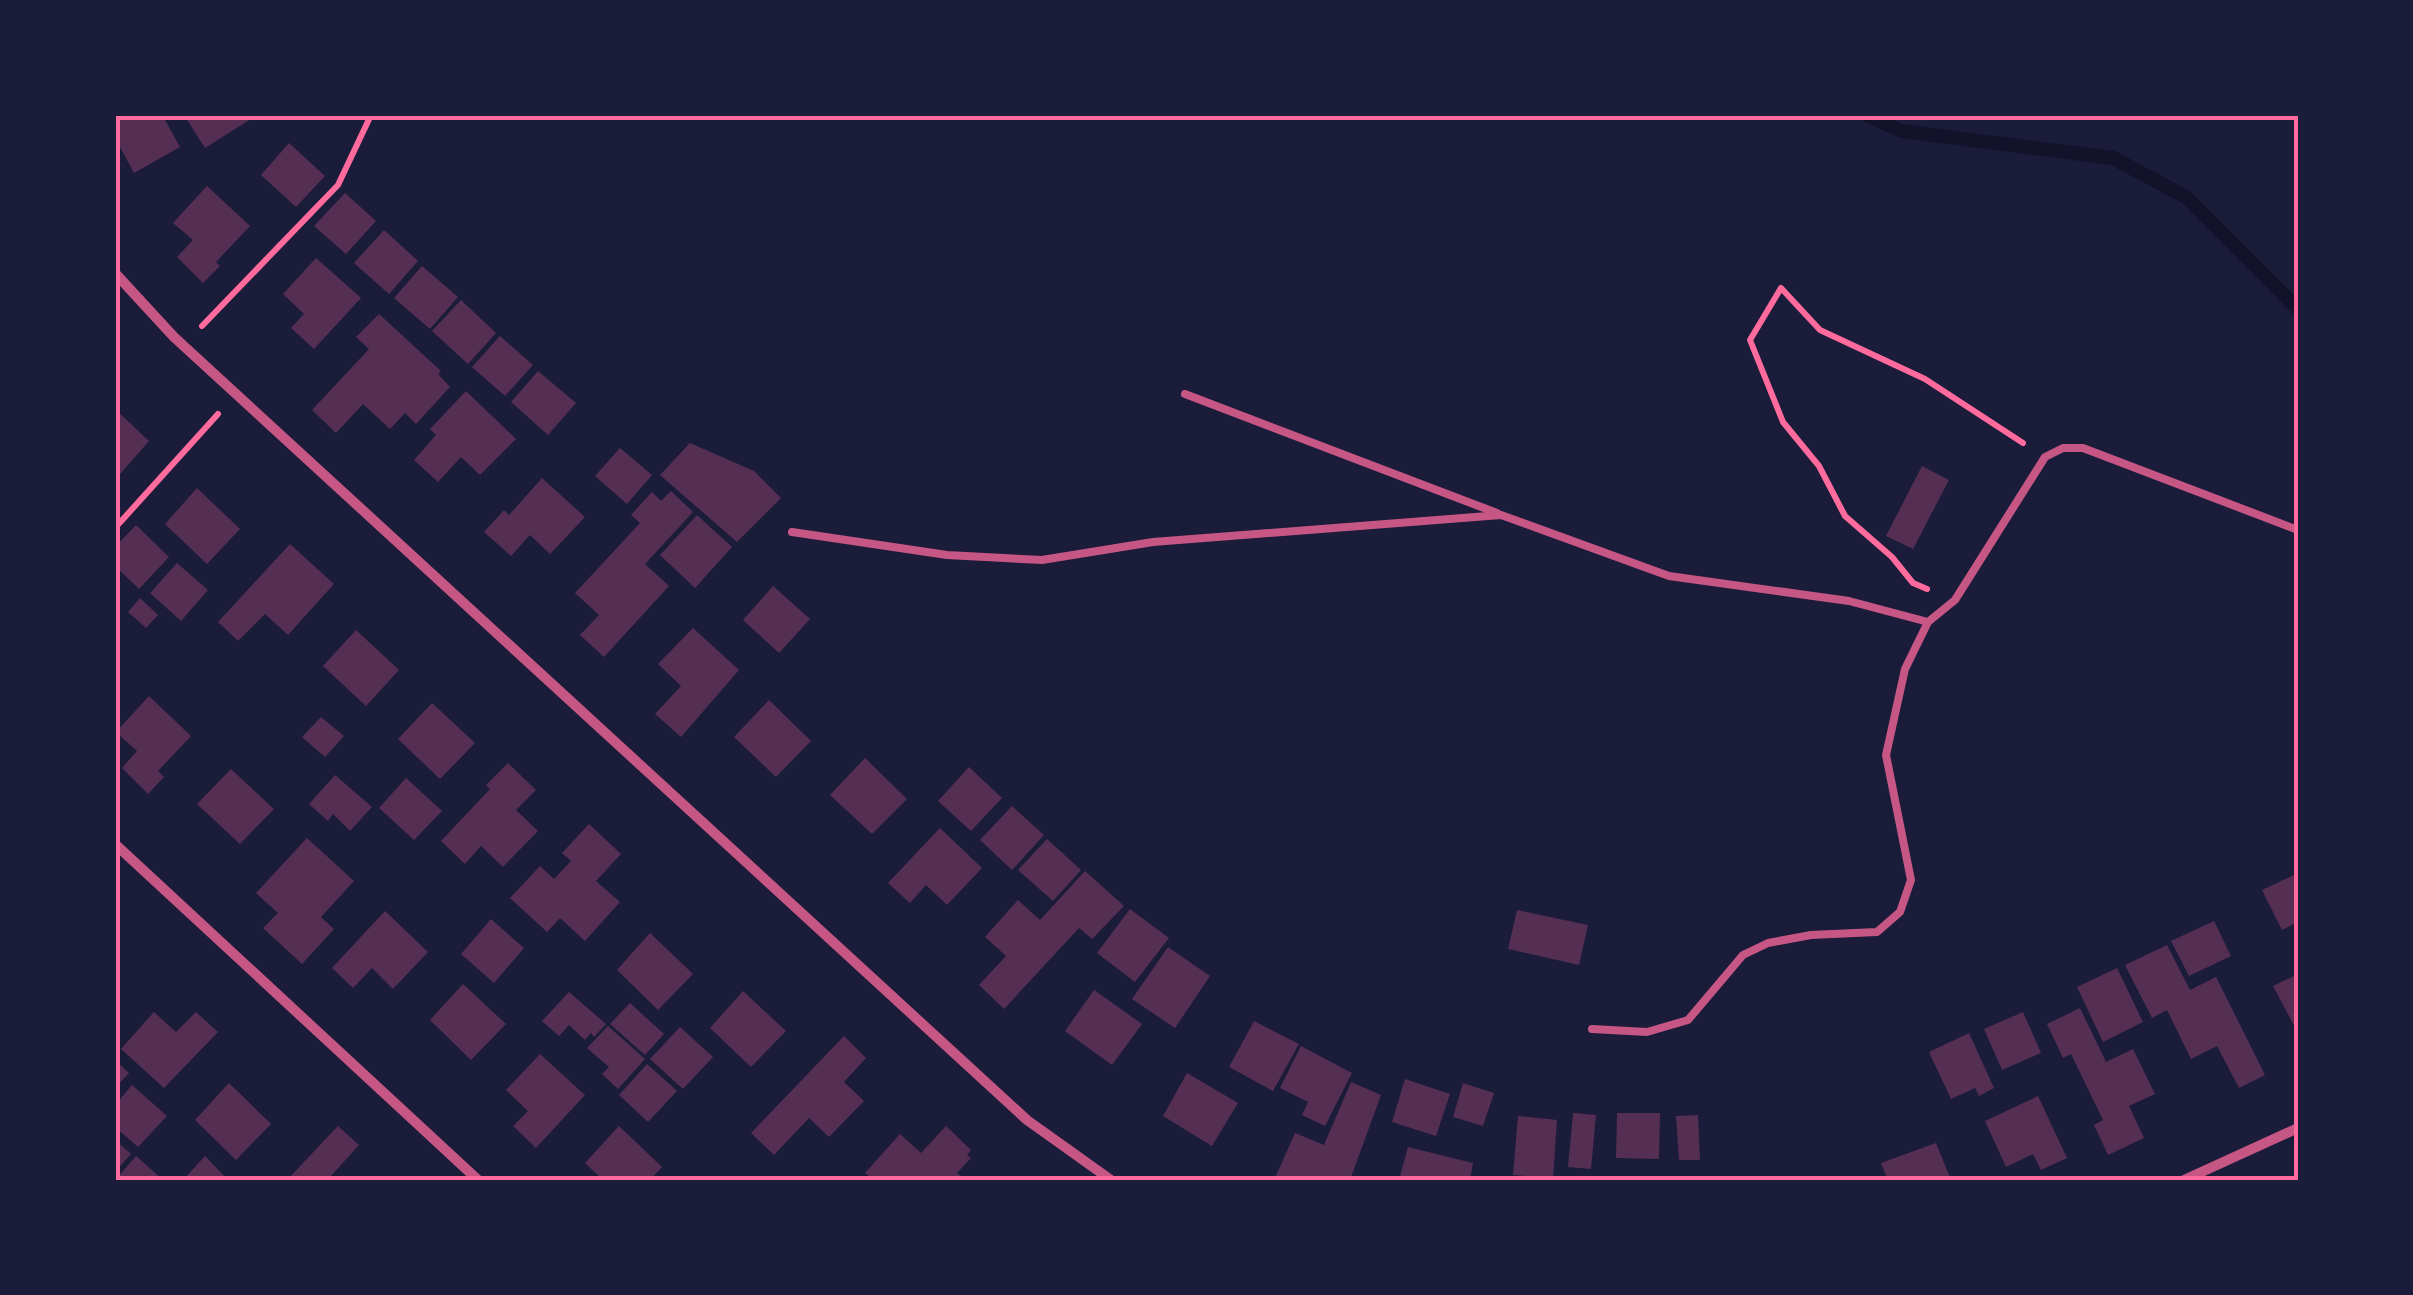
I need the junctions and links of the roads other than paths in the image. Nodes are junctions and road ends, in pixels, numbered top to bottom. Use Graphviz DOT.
graph roads {
  1 [pos="115,273"];
  2 [pos="1186,394"];
  3 [pos="1501,515"];
  4 [pos="2298,530"];
  5 [pos="792,532"];
  6 [pos="1928,622"];
  7 [pos="115,844"];
  8 [pos="1592,1028"];
  9 [pos="2298,1128"];
  10 [pos="478,1180"];
  11 [pos="1110,1180"];
  12 [pos="2184,1180"];
  1 -- 11 [label="street"];
  2 -- 3 [label="lane"];
  3 -- 5 [label="lane"];
  3 -- 6 [label="lane"];
  4 -- 6 [label="lane"];
  6 -- 8 [label="lane"];
  7 -- 10 [label="street"];
  9 -- 12 [label="street"];
}
